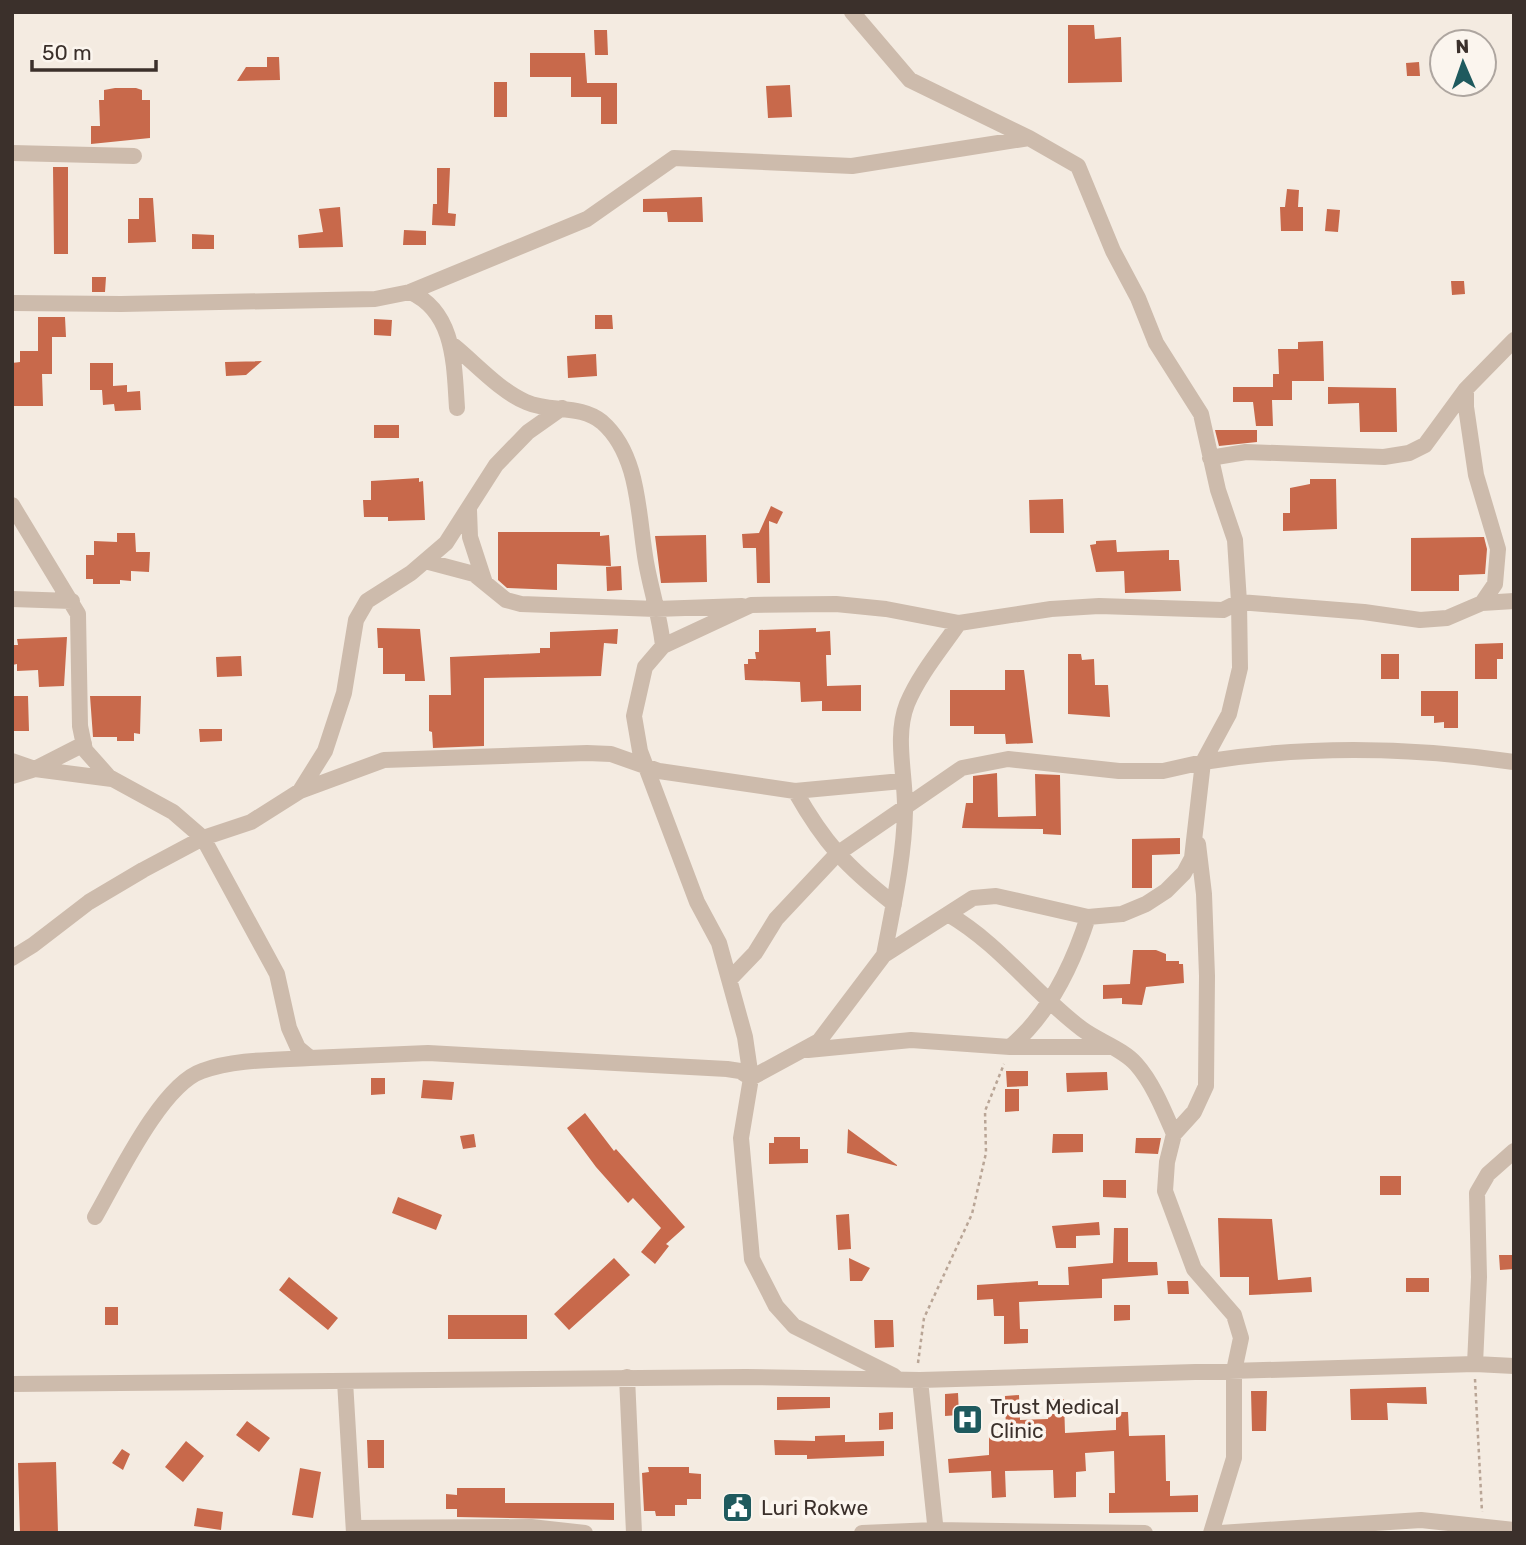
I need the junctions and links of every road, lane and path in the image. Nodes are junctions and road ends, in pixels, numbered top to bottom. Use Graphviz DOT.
graph roads {
  1 [pos="852,12"];
  2 [pos="1029,138"];
  3 [pos="12,153"];
  4 [pos="134,156"];
  5 [pos="411,292"];
  6 [pos="12,303"];
  7 [pos="1514,340"];
  8 [pos="454,346"];
  9 [pos="1466,389"];
  10 [pos="457,408"];
  11 [pos="562,408"];
  12 [pos="1210,458"];
  13 [pos="12,505"];
  14 [pos="469,510"];
  15 [pos="425,561"];
  16 [pos="485,583"];
  17 [pos="12,600"];
  18 [pos="72,601"];
  19 [pos="1514,601"];
  20 [pos="1239,602"];
  21 [pos="1482,603"];
  22 [pos="751,606"];
  23 [pos="656,609"];
  24 [pos="959,623"];
  25 [pos="663,646"];
  26 [pos="84,744"];
  27 [pos="12,761"];
  28 [pos="1203,762"];
  29 [pos="1514,762"];
  30 [pos="649,768"];
  31 [pos="35,769"];
  32 [pos="12,776"];
  33 [pos="112,779"];
  34 [pos="902,781"];
  35 [pos="300,791"];
  36 [pos="795,791"];
  37 [pos="905,809"];
  38 [pos="1196,834"];
  39 [pos="203,838"];
  40 [pos="837,854"];
  41 [pos="894,904"];
  42 [pos="948,914"];
  43 [pos="1088,917"];
  44 [pos="884,955"];
  45 [pos="12,958"];
  46 [pos="730,979"];
  47 [pos="1049,1002"];
  48 [pos="1010,1047"];
  49 [pos="1110,1047"];
  50 [pos="802,1052"];
  51 [pos="310,1058"];
  52 [pos="751,1077"];
  53 [pos="1174,1134"];
  54 [pos="1514,1151"];
  55 [pos="95,1217"];
  56 [pos="1475,1364"];
  57 [pos="1514,1366"];
  58 [pos="1234,1371"];
  59 [pos="627,1377"];
  60 [pos="900,1378"];
  61 [pos="920,1380"];
  62 [pos="345,1381"];
  63 [pos="12,1384"];
  64 [pos="1483,1528"];
  65 [pos="1514,1530"];
  66 [pos="354,1531"];
  67 [pos="936,1532"];
  68 [pos="585,1533"];
  69 [pos="634,1533"];
  70 [pos="862,1533"];
  71 [pos="1144,1533"];
  72 [pos="1211,1533"];
  73 [pos="1220,1533"];
  1 -- 2 [label="street"];
  2 -- 5 [label="street"];
  2 -- 12 [label="street"];
  3 -- 4 [label="street"];
  5 -- 6 [label="street"];
  5 -- 10 [label="street"];
  7 -- 9 [label="street"];
  8 -- 11 [label="street"];
  9 -- 12 [label="street"];
  9 -- 21 [label="street"];
  11 -- 14 [label="street"];
  11 -- 23 [label="street"];
  12 -- 20 [label="street"];
  13 -- 18 [label="street"];
  14 -- 15 [label="street"];
  14 -- 16 [label="street"];
  15 -- 16 [label="street"];
  15 -- 35 [label="street"];
  16 -- 23 [label="street"];
  17 -- 18 [label="street"];
  18 -- 26 [label="street"];
  19 -- 21 [label="street"];
  20 -- 21 [label="street"];
  20 -- 24 [label="street"];
  20 -- 28 [label="street"];
  22 -- 23 [label="street"];
  22 -- 24 [label="street"];
  22 -- 25 [label="street"];
  23 -- 25 [label="street"];
  24 -- 34 [label="street"];
  25 -- 30 [label="street"];
  26 -- 31 [label="street"];
  26 -- 33 [label="street"];
  27 -- 31 [label="street"];
  28 -- 29 [label="street"];
  28 -- 37 [label="street"];
  28 -- 38 [label="street"];
  30 -- 35 [label="street"];
  30 -- 36 [label="street"];
  30 -- 46 [label="street"];
  31 -- 32 [label="street"];
  31 -- 33 [label="street"];
  33 -- 39 [label="street"];
  34 -- 36 [label="street"];
  34 -- 37 [label="street"];
  35 -- 39 [label="street"];
  36 -- 40 [label="street"];
  37 -- 40 [label="street"];
  37 -- 41 [label="street"];
  38 -- 43 [label="street"];
  38 -- 53 [label="street"];
  39 -- 45 [label="street"];
  39 -- 51 [label="street"];
  40 -- 41 [label="street"];
  40 -- 46 [label="street"];
  41 -- 44 [label="street"];
  42 -- 43 [label="street"];
  42 -- 44 [label="street"];
  42 -- 47 [label="street"];
  43 -- 47 [label="street"];
  44 -- 50 [label="street"];
  46 -- 52 [label="street"];
  47 -- 48 [label="street"];
  47 -- 49 [label="street"];
  48 -- 49 [label="street"];
  48 -- 50 [label="street"];
  48 -- 61 [label="path"];
  49 -- 53 [label="street"];
  50 -- 52 [label="street"];
  51 -- 52 [label="street"];
  51 -- 55 [label="street"];
  52 -- 60 [label="street"];
  53 -- 58 [label="street"];
  54 -- 56 [label="street"];
  56 -- 57 [label="street"];
  56 -- 58 [label="street"];
  56 -- 64 [label="path"];
  58 -- 61 [label="street"];
  58 -- 72 [label="street"];
  59 -- 60 [label="street"];
  59 -- 62 [label="street"];
  59 -- 69 [label="street"];
  60 -- 61 [label="street"];
  61 -- 67 [label="street"];
  62 -- 63 [label="street"];
  62 -- 66 [label="street"];
  64 -- 65 [label="street"];
  64 -- 73 [label="street"];
  66 -- 68 [label="street"];
  67 -- 70 [label="street"];
  67 -- 71 [label="street"];
}
